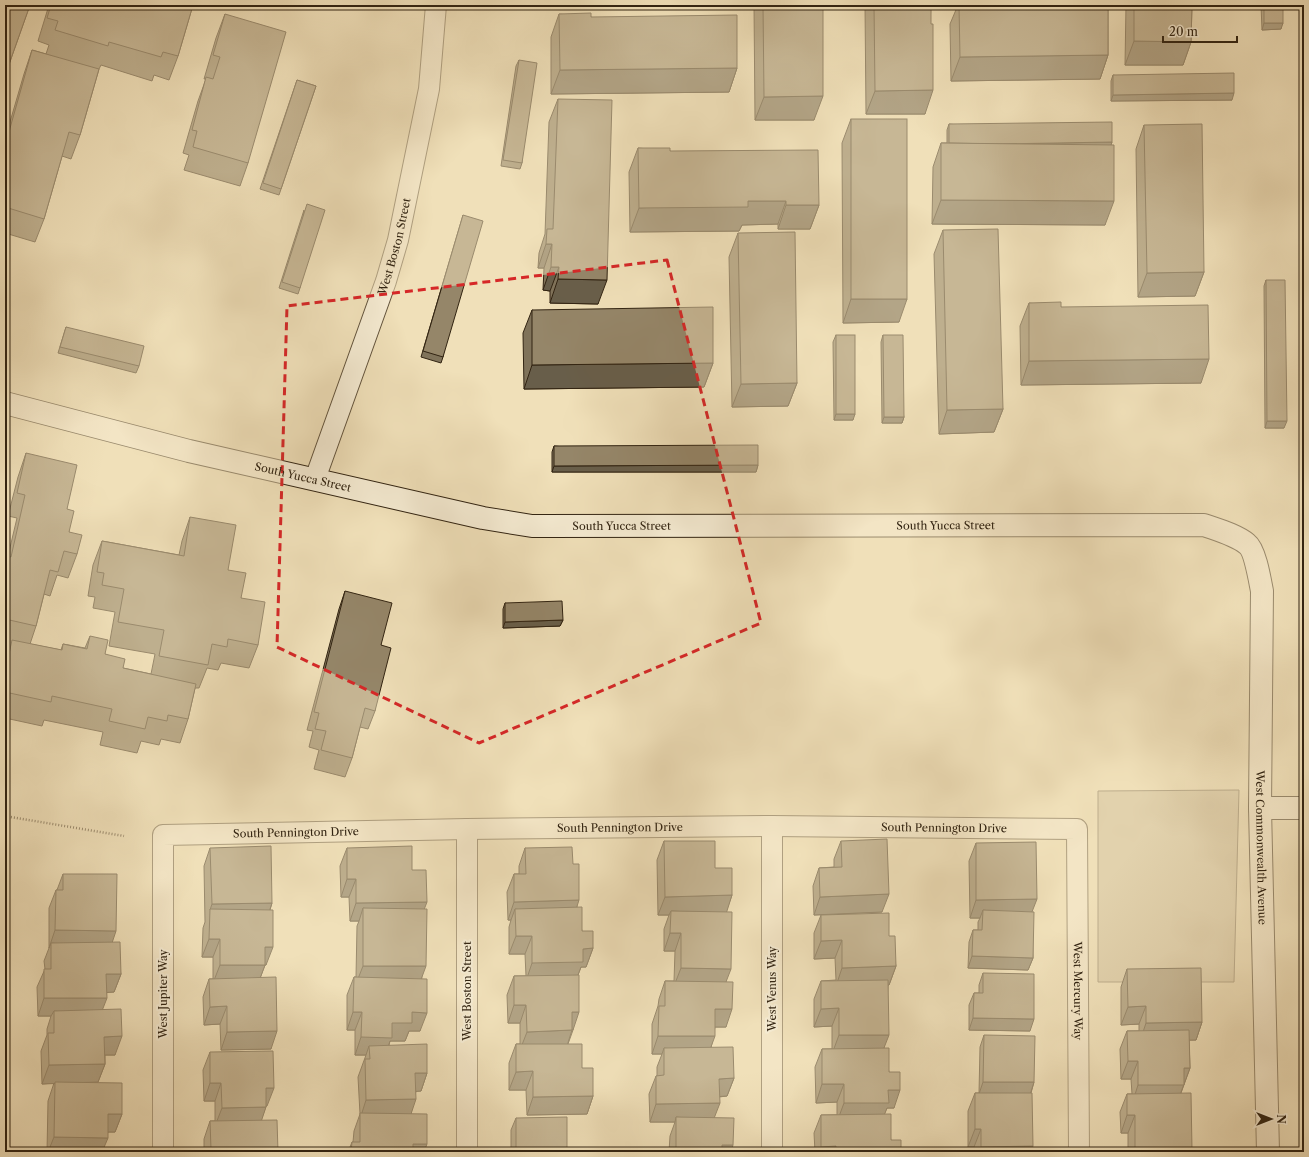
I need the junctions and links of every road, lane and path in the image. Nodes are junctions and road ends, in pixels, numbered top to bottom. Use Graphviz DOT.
graph roads {
  1 [pos="436,5"];
  2 [pos="5,403"];
  3 [pos="315,479"];
  4 [pos="1248,544"];
  5 [pos="1260,808"];
  6 [pos="1304,808"];
  7 [pos="5,816"];
  8 [pos="772,826"];
  9 [pos="467,829"];
  10 [pos="1076,829"];
  11 [pos="163,835"];
  12 [pos="124,836"];
  13 [pos="163,1152"];
  14 [pos="467,1152"];
  15 [pos="772,1152"];
  16 [pos="1079,1152"];
  17 [pos="1268,1152"];
  1 -- 3 [label="street, West Boston Street"];
  2 -- 3 [label="street, South Yucca Street"];
  3 -- 4 [label="street, South Yucca Street"];
  4 -- 5 [label="street, West Commonwealth Avenue"];
  5 -- 6 [label="street"];
  5 -- 17 [label="street, West Commonwealth Avenue"];
  7 -- 12 [label="path"];
  8 -- 9 [label="street, South Pennington Drive"];
  8 -- 10 [label="street, South Pennington Drive"];
  8 -- 15 [label="street, West Venus Way"];
  9 -- 11 [label="street, South Pennington Drive"];
  9 -- 14 [label="street, West Boston Street"];
  10 -- 16 [label="street, West Mercury Way"];
  11 -- 13 [label="street, West Jupiter Way"];
}
